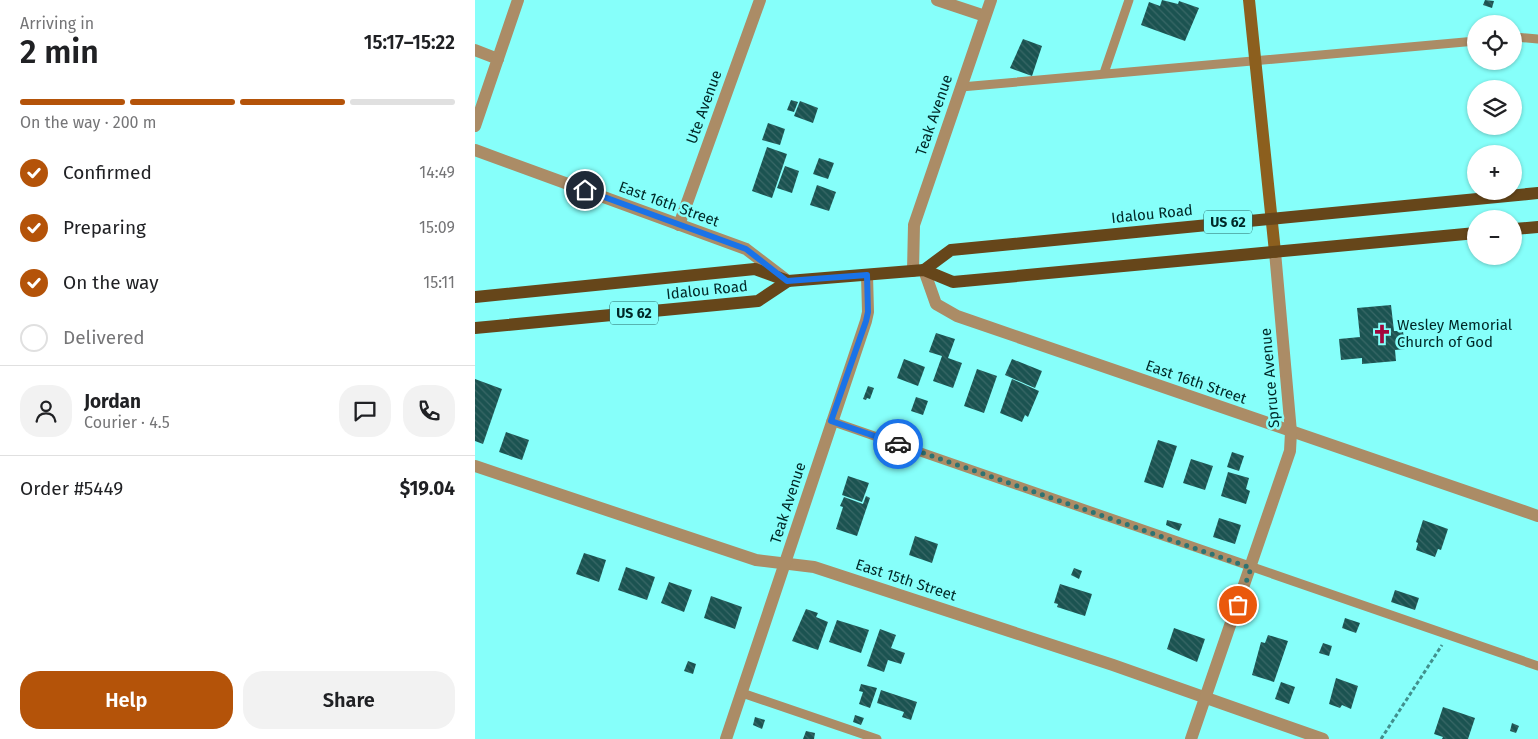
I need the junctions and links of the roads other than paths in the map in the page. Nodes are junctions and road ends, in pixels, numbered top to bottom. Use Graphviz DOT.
graph roads {
  1 [pos="518,0"];
  2 [pos="760,0"];
  3 [pos="937,0"];
  4 [pos="991,0"];
  5 [pos="1129,0"];
  6 [pos="1249,0"];
  7 [pos="985,16"];
  8 [pos="1522,38"];
  9 [pos="1538,39"];
  10 [pos="1467,42"];
  11 [pos="475,50"];
  12 [pos="498,59"];
  13 [pos="1256,59"];
  14 [pos="1104,73"];
  15 [pos="961,87"];
  16 [pos="475,126"];
  17 [pos="475,150"];
  18 [pos="1538,193"];
  19 [pos="1272,218"];
  20 [pos="679,225"];
  21 [pos="1538,227"];
  22 [pos="1522,228"];
  23 [pos="1467,234"];
  24 [pos="1275,252"];
  25 [pos="919,271"];
  26 [pos="867,275"];
  27 [pos="787,281"];
  28 [pos="475,296"];
  29 [pos="475,328"];
  30 [pos="831,421"];
  31 [pos="1291,432"];
  32 [pos="475,466"];
  33 [pos="1538,516"];
  34 [pos="786,564"];
  35 [pos="1251,568"];
  36 [pos="1538,666"];
  37 [pos="741,693"];
  38 [pos="1205,698"];
  39 [pos="726,739"];
  40 [pos="877,739"];
  41 [pos="1191,739"];
  42 [pos="1323,739"];
  1 -- 12 [label="street"];
  2 -- 20 [label="street, Ute Avenue"];
  3 -- 7 [label="street"];
  4 -- 7 [label="street, Teak Avenue"];
  5 -- 14 [label="lane"];
  6 -- 13 [label="main road, Spruce Avenue"];
  7 -- 15 [label="street, Teak Avenue"];
  8 -- 9 [label="lane"];
  10 -- 13 [label="lane"];
  11 -- 12 [label="street"];
  12 -- 16 [label="street"];
  13 -- 14 [label="lane"];
  13 -- 19 [label="main road, Spruce Avenue"];
  14 -- 15 [label="lane"];
  15 -- 25 [label="street, Teak Avenue"];
  17 -- 20 [label="street, East 16th Street"];
  18 -- 19 [label="main road, Idalou Road / US 62"];
  19 -- 24 [label="main road, Spruce Avenue"];
  19 -- 25 [label="main road, Idalou Road / US 62"];
  20 -- 27 [label="street, East 16th Street"];
  21 -- 22 [label="main road"];
  23 -- 24 [label="main road, Idalou Road / US 62"];
  24 -- 25 [label="main road, Idalou Road / US 62"];
  24 -- 31 [label="street, Spruce Avenue"];
  25 -- 26 [label="main road, Idalou Road / US 62"];
  25 -- 31 [label="street, East 16th Street"];
  26 -- 27 [label="main road, Idalou Road / US 62"];
  26 -- 30 [label="street, Teak Avenue"];
  27 -- 28 [label="main road, Idalou Road / US 62"];
  27 -- 29 [label="main road, Idalou Road / US 62"];
  30 -- 34 [label="street, Teak Avenue"];
  30 -- 35 [label="lane"];
  31 -- 33 [label="street, East 16th Street"];
  31 -- 35 [label="street, Spruce Avenue"];
  32 -- 34 [label="street, East 15th Street"];
  34 -- 37 [label="street, Teak Avenue"];
  34 -- 38 [label="street, East 15th Street"];
  35 -- 36 [label="lane"];
  35 -- 38 [label="street, Spruce Avenue"];
  37 -- 39 [label="street, Teak Avenue"];
  37 -- 40 [label="lane"];
  38 -- 41 [label="street, Spruce Avenue"];
  38 -- 42 [label="street, East 15th Street"];
}
